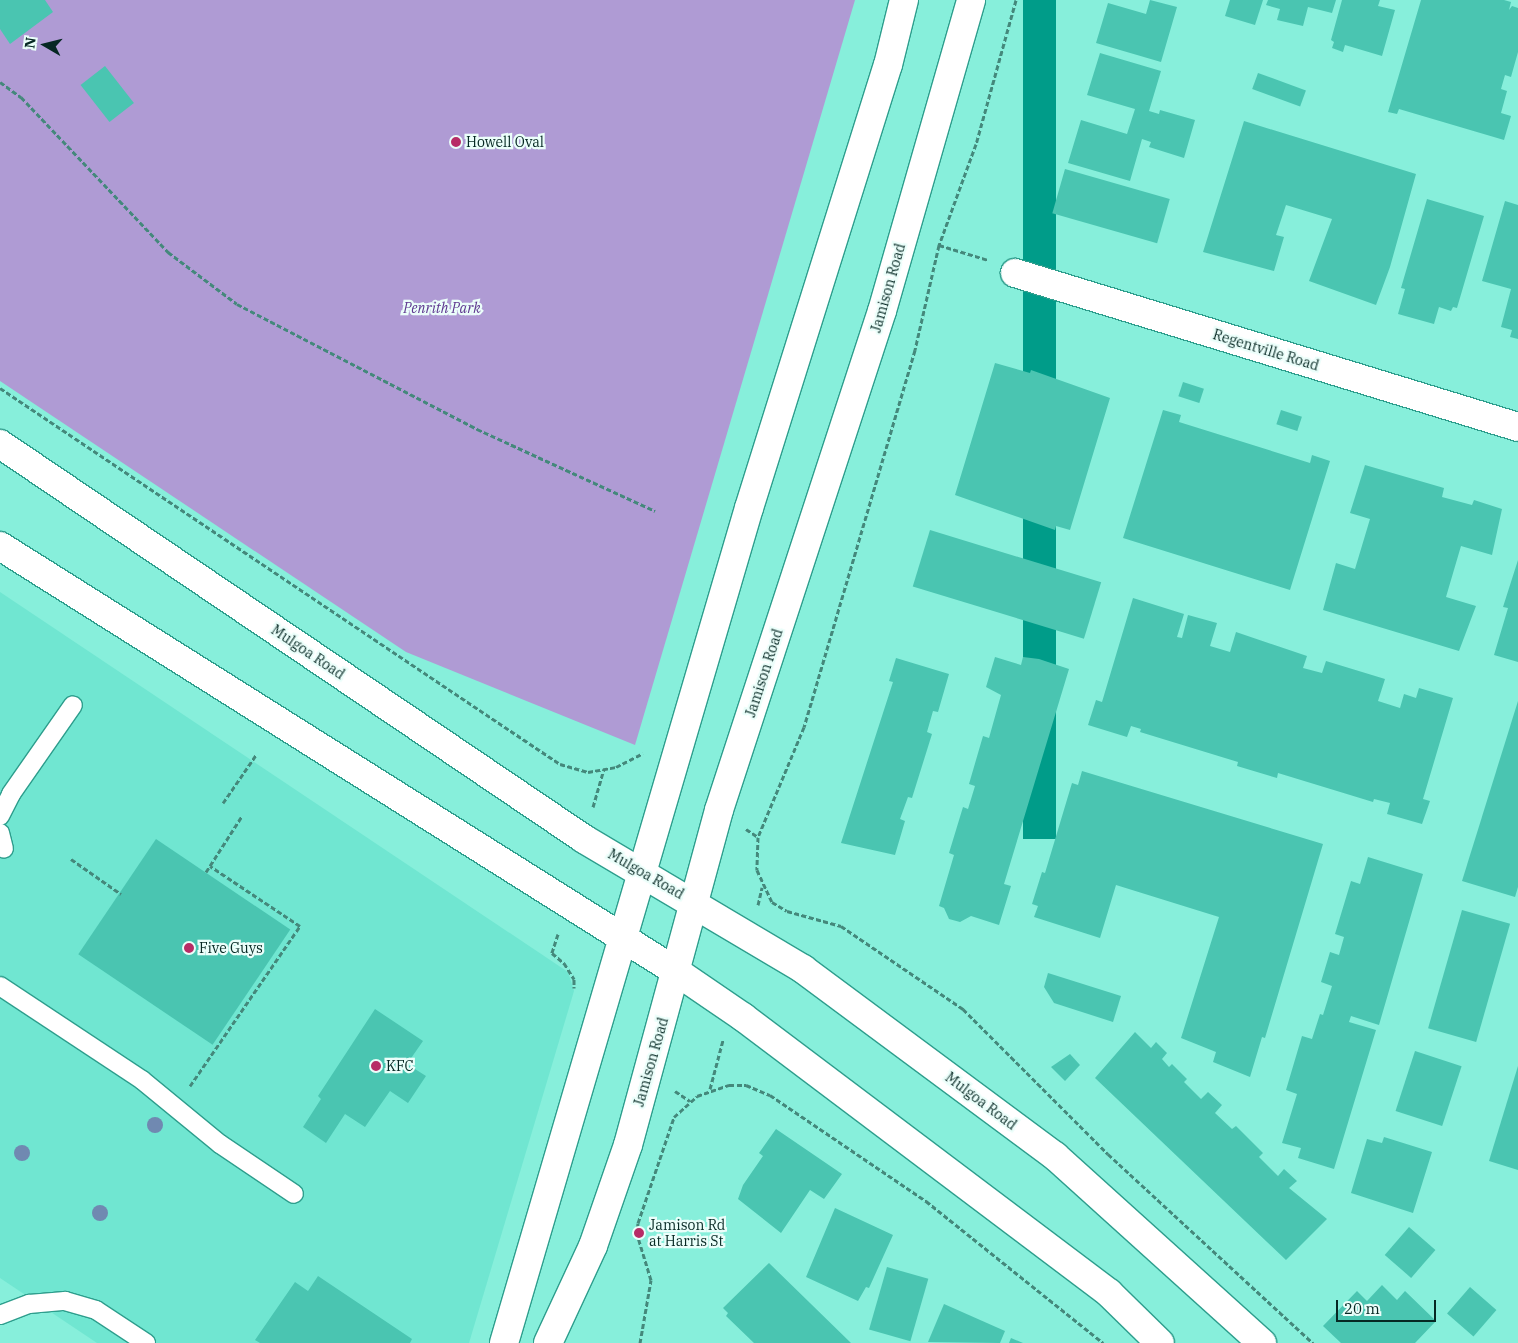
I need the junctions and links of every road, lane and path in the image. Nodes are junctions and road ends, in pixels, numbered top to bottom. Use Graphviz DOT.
graph roads {
  1 [pos="904,0"];
  2 [pos="971,0"];
  3 [pos="1016,0"];
  4 [pos="0,82"];
  5 [pos="939,245"];
  6 [pos="984,259"];
  7 [pos="1015,273"];
  8 [pos="0,388"];
  9 [pos="1518,427"];
  10 [pos="0,444"];
  11 [pos="654,511"];
  12 [pos="0,546"];
  13 [pos="73,705"];
  14 [pos="256,755"];
  15 [pos="640,757"];
  16 [pos="223,803"];
  17 [pos="0,816"];
  18 [pos="242,816"];
  19 [pos="71,859"];
  20 [pos="210,866"];
  21 [pos="642,870"];
  22 [pos="206,872"];
  23 [pos="121,894"];
  24 [pos="694,902"];
  25 [pos="622,938"];
  26 [pos="552,953"];
  27 [pos="676,972"];
  28 [pos="0,986"];
  29 [pos="575,999"];
  30 [pos="176,1107"];
  31 [pos="294,1194"];
  32 [pos="0,1315"];
  33 [pos="146,1343"];
  34 [pos="504,1343"];
  35 [pos="548,1343"];
  36 [pos="640,1343"];
  37 [pos="1102,1343"];
  38 [pos="1160,1343"];
  39 [pos="1262,1343"];
  40 [pos="1314,1343"];
  1 -- 21 [label="main road"];
  2 -- 24 [label="main road, Jamison Road"];
  3 -- 5 [label="path"];
  4 -- 11 [label="path"];
  5 -- 6 [label="path"];
  5 -- 40 [label="path"];
  7 -- 9 [label="main road, Regentville Road"];
  8 -- 15 [label="path"];
  10 -- 21 [label="main road, Mulgoa Road"];
  12 -- 25 [label="main road"];
  13 -- 17 [label="lane"];
  14 -- 16 [label="path"];
  18 -- 20 [label="path"];
  19 -- 23 [label="path"];
  20 -- 22 [label="path"];
  20 -- 30 [label="path"];
  21 -- 24 [label="main road, Mulgoa Road"];
  21 -- 25 [label="main road"];
  24 -- 27 [label="main road, Jamison Road"];
  24 -- 39 [label="main road, Mulgoa Road"];
  25 -- 27 [label="main road"];
  25 -- 34 [label="main road"];
  26 -- 29 [label="path"];
  27 -- 35 [label="main road, Jamison Road"];
  27 -- 38 [label="main road"];
  28 -- 30 [label="lane"];
  30 -- 31 [label="lane"];
  32 -- 33 [label="lane"];
  36 -- 37 [label="path"];
}
